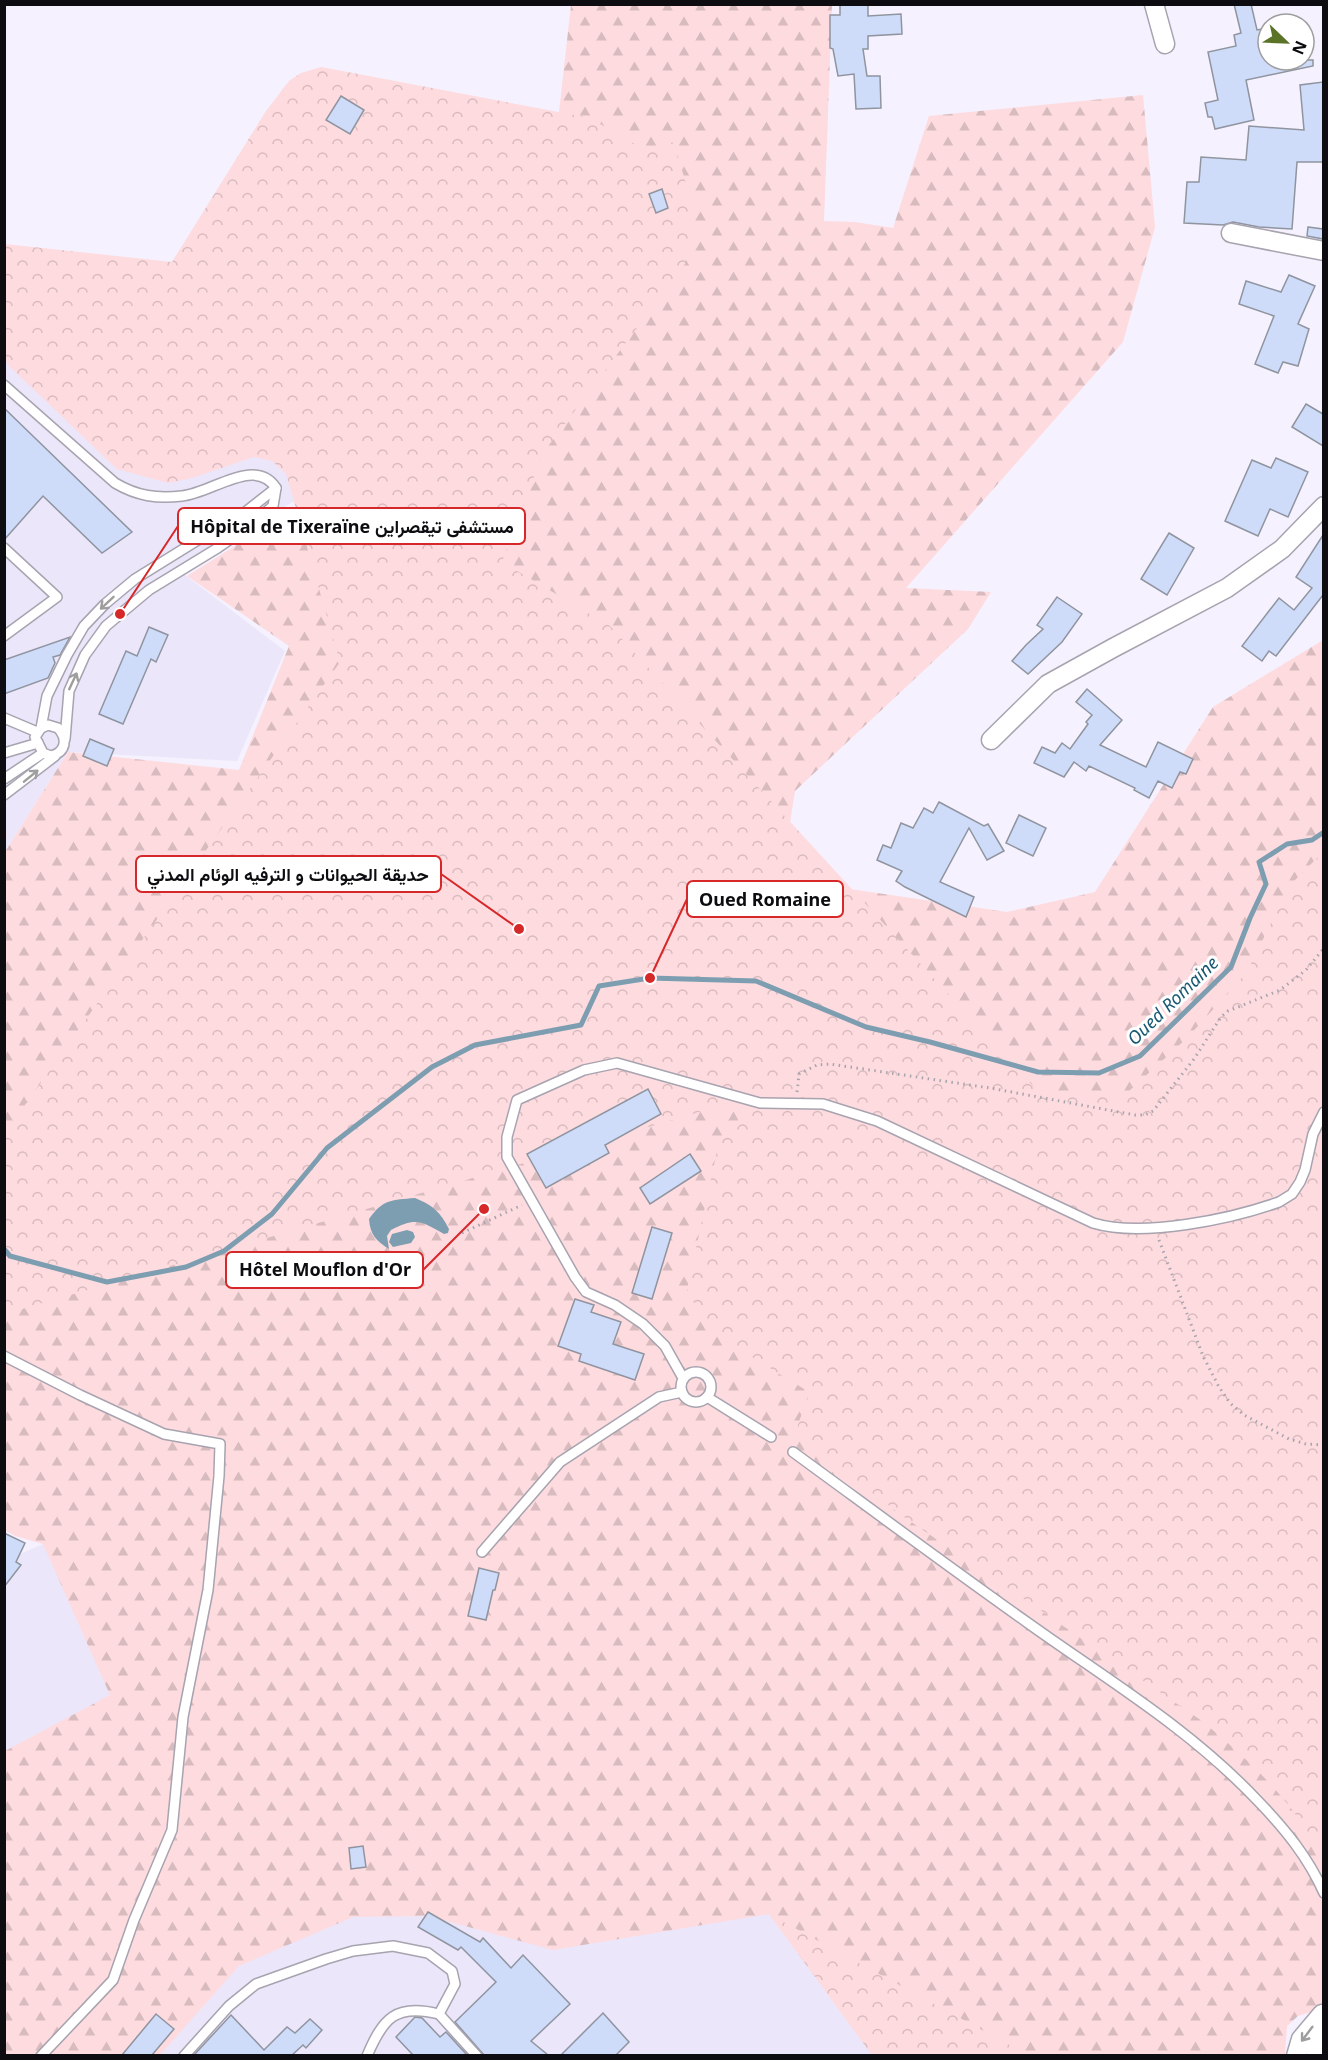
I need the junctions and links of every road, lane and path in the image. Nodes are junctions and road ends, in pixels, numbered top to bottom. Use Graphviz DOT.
graph roads {
  1 [pos="1154,4"];
  2 [pos="1166,44"];
  3 [pos="1231,233"];
  4 [pos="1323,251"];
  5 [pos="4,385"];
  6 [pos="276,488"];
  7 [pos="1323,506"];
  8 [pos="4,548"];
  9 [pos="4,636"];
  10 [pos="4,718"];
  11 [pos="39,730"];
  12 [pos="65,739"];
  13 [pos="991,740"];
  14 [pos="38,743"];
  15 [pos="4,753"];
  16 [pos="43,753"];
  17 [pos="57,755"];
  18 [pos="4,779"];
  19 [pos="4,795"];
  20 [pos="1323,948"];
  21 [pos="797,1103"];
  22 [pos="1323,1112"];
  23 [pos="532,1200"];
  24 [pos="1154,1227"];
  25 [pos="462,1233"];
  26 [pos="4,1356"];
  27 [pos="683,1378"];
  28 [pos="682,1392"];
  29 [pos="707,1397"];
  30 [pos="771,1437"];
  31 [pos="1323,1445"];
  32 [pos="793,1452"];
  33 [pos="482,1552"];
  34 [pos="1323,1893"];
  35 [pos="1323,2013"];
  36 [pos="439,2014"];
  37 [pos="41,2055"];
  38 [pos="184,2055"];
  39 [pos="367,2055"];
  40 [pos="477,2055"];
  41 [pos="1296,2055"];
  42 [pos="1315,2055"];
  1 -- 2 [label="street"];
  3 -- 4 [label="street"];
  5 -- 6 [label="lane"];
  6 -- 11 [label="lane, one-way"];
  12 -- 6 [label="lane, one-way"];
  7 -- 13 [label="street"];
  8 -- 9 [label="lane"];
  10 -- 11 [label="lane"];
  11 -- 12 [label="lane"];
  11 -- 14 [label="lane"];
  12 -- 17 [label="lane"];
  14 -- 15 [label="lane"];
  14 -- 16 [label="lane"];
  16 -- 17 [label="lane"];
  16 -- 18 [label="lane"];
  19 -- 17 [label="lane, one-way"];
  20 -- 21 [label="path"];
  21 -- 23 [label="lane"];
  21 -- 24 [label="lane"];
  22 -- 24 [label="lane"];
  23 -- 25 [label="path"];
  23 -- 27 [label="lane"];
  24 -- 31 [label="path"];
  26 -- 37 [label="lane"];
  27 -- 28 [label="lane"];
  27 -- 29 [label="lane"];
  28 -- 29 [label="lane"];
  28 -- 33 [label="lane"];
  29 -- 30 [label="lane"];
  32 -- 34 [label="lane"];
  35 -- 41 [label="street, one-way"];
  35 -- 42 [label="street"];
  36 -- 38 [label="lane"];
  36 -- 39 [label="lane"];
  36 -- 40 [label="lane"];
}
